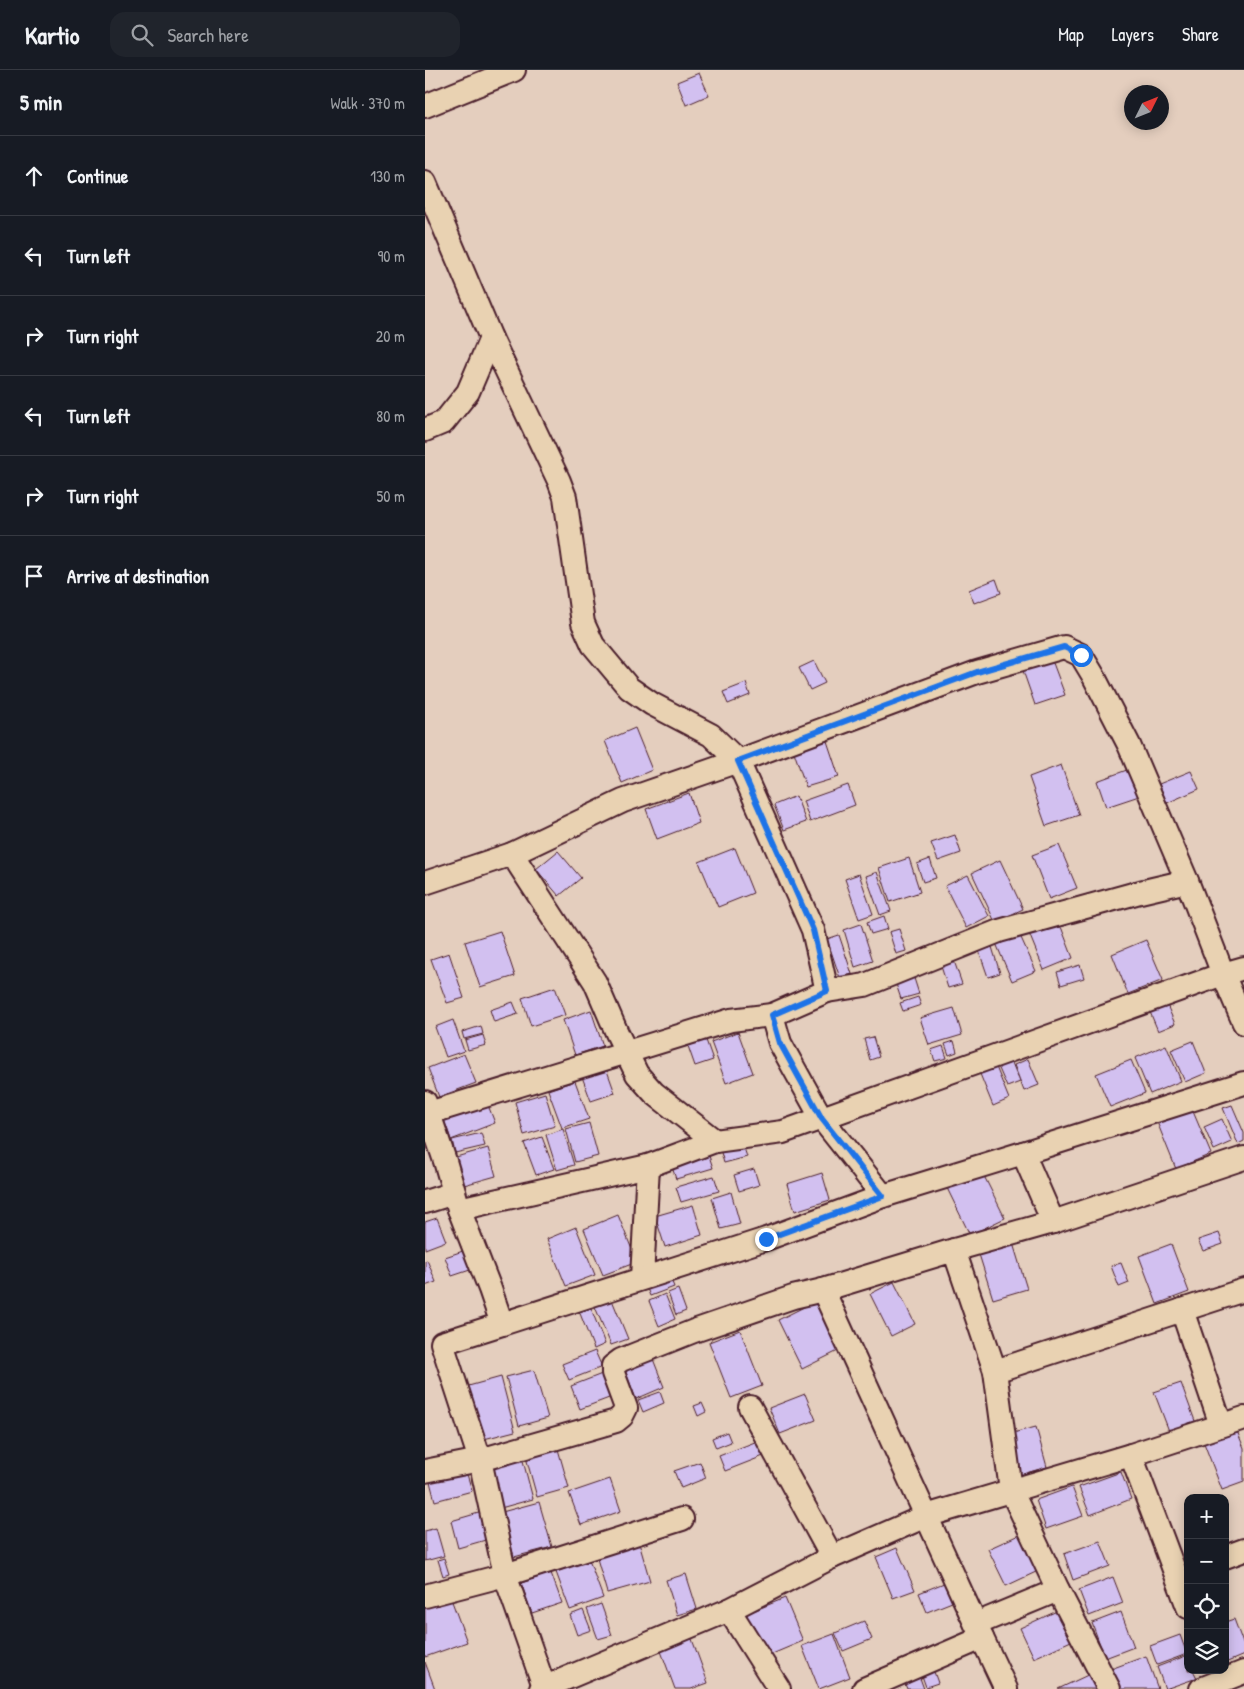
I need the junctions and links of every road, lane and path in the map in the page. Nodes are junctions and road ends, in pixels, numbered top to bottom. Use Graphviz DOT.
graph roads {
  1 [pos="514,70"];
  2 [pos="425,106"];
  3 [pos="425,182"];
  4 [pos="491,338"];
  5 [pos="425,430"];
  6 [pos="738,761"];
  7 [pos="512,854"];
  8 [pos="1187,881"];
  9 [pos="425,883"];
  10 [pos="1233,971"];
  11 [pos="827,991"];
  12 [pos="772,1015"];
  13 [pos="1244,1022"];
  14 [pos="627,1053"];
  15 [pos="1244,1083"];
  16 [pos="427,1107"];
  17 [pos="822,1119"];
  18 [pos="715,1141"];
  19 [pos="1023,1153"];
  20 [pos="1244,1158"];
  21 [pos="648,1166"];
  22 [pos="883,1196"];
  23 [pos="456,1201"];
  24 [pos="425,1202"];
  25 [pos="1053,1222"];
  26 [pos="954,1250"];
  27 [pos="643,1278"];
  28 [pos="823,1290"];
  29 [pos="1244,1290"];
  30 [pos="1182,1310"];
  31 [pos="502,1324"];
  32 [pos="433,1345"];
  33 [pos="995,1371"];
  34 [pos="750,1407"];
  35 [pos="1244,1418"];
  36 [pos="1221,1425"];
  37 [pos="1131,1455"];
  38 [pos="480,1460"];
  39 [pos="425,1471"];
  40 [pos="1011,1490"];
  41 [pos="926,1516"];
  42 [pos="682,1519"];
  43 [pos="1244,1550"];
  44 [pos="1229,1556"];
  45 [pos="832,1557"];
  46 [pos="1182,1573"];
  47 [pos="505,1575"];
  48 [pos="1058,1590"];
  49 [pos="425,1596"];
  50 [pos="729,1610"];
  51 [pos="979,1631"];
  52 [pos="1244,1672"];
  53 [pos="1209,1681"];
  54 [pos="543,1689"];
  55 [pos="779,1689"];
  56 [pos="864,1689"];
  57 [pos="1006,1689"];
  58 [pos="1109,1689"];
  1 -- 2 [label="street"];
  3 -- 4 [label="street"];
  4 -- 5 [label="street"];
  4 -- 6 [label="street"];
  6 -- 7 [label="street"];
  6 -- 8 [label="street"];
  6 -- 11 [label="street"];
  7 -- 9 [label="street"];
  7 -- 14 [label="street"];
  8 -- 10 [label="street"];
  8 -- 11 [label="street"];
  10 -- 13 [label="street"];
  10 -- 17 [label="street"];
  11 -- 12 [label="street"];
  12 -- 14 [label="street"];
  12 -- 17 [label="street"];
  14 -- 16 [label="street"];
  14 -- 18 [label="street"];
  15 -- 19 [label="street"];
  16 -- 23 [label="street"];
  17 -- 18 [label="street"];
  17 -- 22 [label="street"];
  18 -- 21 [label="street"];
  19 -- 22 [label="street"];
  19 -- 25 [label="street"];
  20 -- 25 [label="street"];
  21 -- 23 [label="street"];
  21 -- 27 [label="street"];
  22 -- 27 [label="street"];
  23 -- 24 [label="street"];
  23 -- 31 [label="street"];
  25 -- 26 [label="street"];
  26 -- 28 [label="street"];
  26 -- 33 [label="street"];
  27 -- 31 [label="street"];
  28 -- 38 [label="street"];
  28 -- 41 [label="street"];
  29 -- 30 [label="street"];
  30 -- 33 [label="street"];
  30 -- 36 [label="street"];
  31 -- 32 [label="street"];
  32 -- 38 [label="street"];
  33 -- 40 [label="street"];
  34 -- 45 [label="street"];
  35 -- 36 [label="street"];
  36 -- 37 [label="street"];
  37 -- 40 [label="street"];
  37 -- 46 [label="street"];
  38 -- 39 [label="street"];
  38 -- 47 [label="street"];
  40 -- 41 [label="street"];
  40 -- 48 [label="street"];
  41 -- 45 [label="street"];
  41 -- 51 [label="street"];
  42 -- 47 [label="street"];
  43 -- 44 [label="street"];
  45 -- 50 [label="street"];
  47 -- 49 [label="street"];
  47 -- 54 [label="street"];
  48 -- 51 [label="street"];
  48 -- 58 [label="street"];
  50 -- 54 [label="street"];
  50 -- 55 [label="street"];
  51 -- 56 [label="street"];
  51 -- 57 [label="street"];
  52 -- 53 [label="street"];
}
